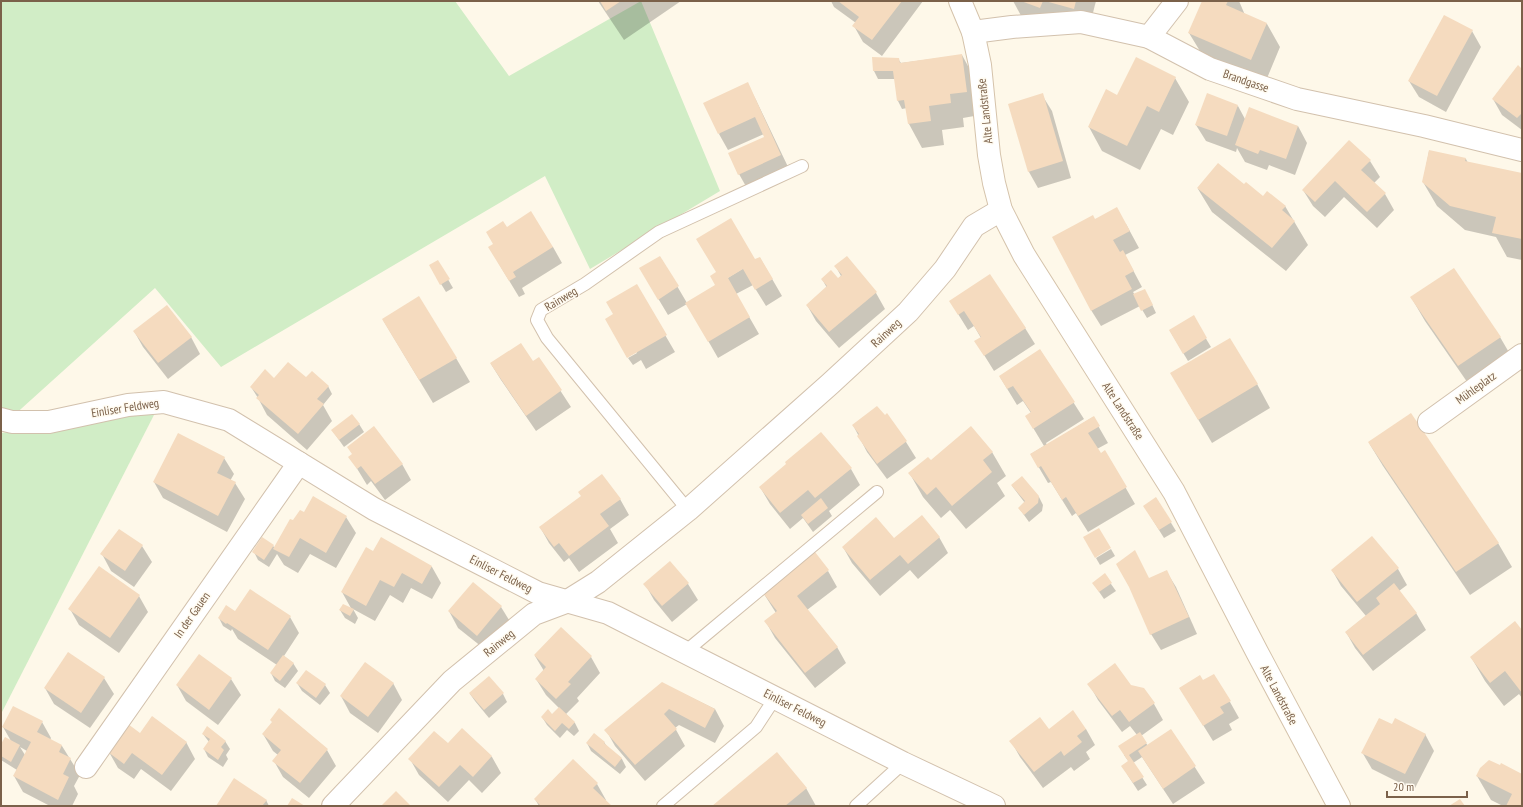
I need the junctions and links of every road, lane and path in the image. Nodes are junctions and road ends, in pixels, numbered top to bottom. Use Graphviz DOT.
graph roads {
  1 [pos="960,1"];
  2 [pos="1177,1"];
  3 [pos="973,32"];
  4 [pos="1149,37"];
  5 [pos="1522,150"];
  6 [pos="802,166"];
  7 [pos="1001,210"];
  8 [pos="1522,355"];
  9 [pos="1,419"];
  10 [pos="1430,422"];
  11 [pos="299,463"];
  12 [pos="877,492"];
  13 [pos="688,510"];
  14 [pos="566,602"];
  15 [pos="685,652"];
  16 [pos="775,698"];
  17 [pos="903,763"];
  18 [pos="86,767"];
  19 [pos="333,806"];
  20 [pos="663,806"];
  21 [pos="856,806"];
  22 [pos="994,806"];
  23 [pos="1339,806"];
  1 -- 3 [label="street, Alte Landstraße"];
  2 -- 4 [label="street"];
  3 -- 4 [label="street, Brandgasse"];
  3 -- 7 [label="street, Alte Landstraße"];
  4 -- 5 [label="street, Brandgasse"];
  6 -- 13 [label="lane, Rainweg"];
  7 -- 13 [label="street, Rainweg"];
  7 -- 23 [label="street, Alte Landstraße"];
  8 -- 10 [label="street, Mühleplatz"];
  9 -- 11 [label="street, Einliser Feldweg"];
  11 -- 14 [label="street, Einliser Feldweg"];
  11 -- 18 [label="street, In der Gauen"];
  12 -- 15 [label="lane"];
  13 -- 14 [label="street, Rainweg"];
  14 -- 15 [label="street, Einliser Feldweg"];
  14 -- 19 [label="street, Rainweg"];
  15 -- 16 [label="street, Einliser Feldweg"];
  16 -- 17 [label="street, Einliser Feldweg"];
  16 -- 20 [label="lane"];
  17 -- 21 [label="lane"];
  17 -- 22 [label="street, Einliser Feldweg"];
}
